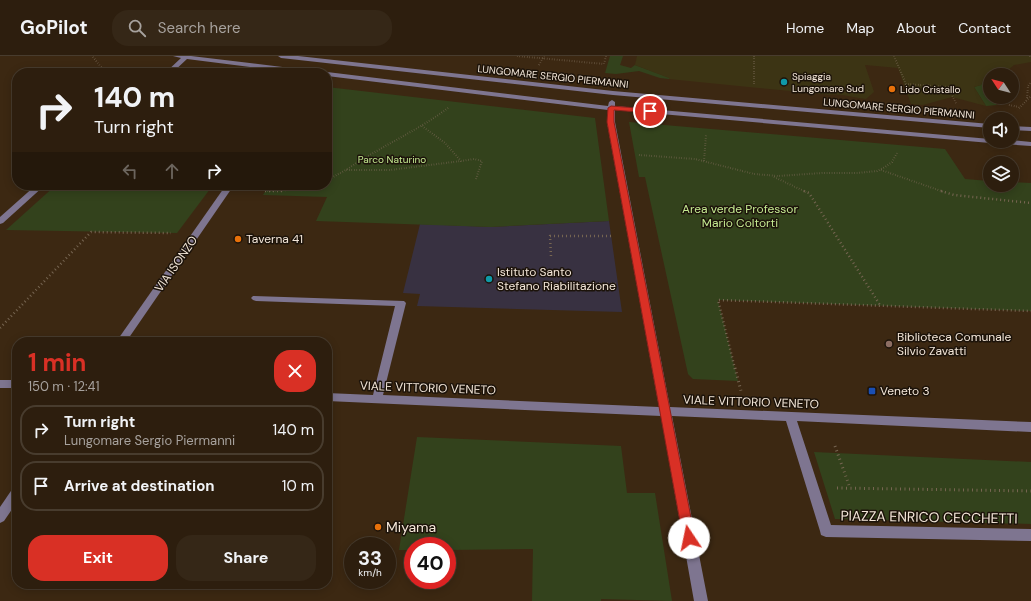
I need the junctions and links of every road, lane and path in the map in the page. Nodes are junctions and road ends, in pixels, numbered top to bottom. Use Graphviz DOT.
graph roads {
  1 [pos="176,56"];
  2 [pos="281,56"];
  3 [pos="517,56"];
  4 [pos="606,56"];
  5 [pos="754,56"];
  6 [pos="894,56"];
  7 [pos="93,57"];
  8 [pos="186,57"];
  9 [pos="543,57"];
  10 [pos="322,61"];
  11 [pos="101,68"];
  12 [pos="174,68"];
  13 [pos="271,68"];
  14 [pos="315,68"];
  15 [pos="332,75"];
  16 [pos="1031,82"];
  17 [pos="754,88"];
  18 [pos="613,93"];
  19 [pos="1031,96"];
  20 [pos="1026,99"];
  21 [pos="957,104"];
  22 [pos="450,105"];
  23 [pos="1009,105"];
  24 [pos="611,108"];
  25 [pos="983,125"];
  26 [pos="422,126"];
  27 [pos="1019,128"];
  28 [pos="707,129"];
  29 [pos="1031,129"];
  30 [pos="983,140"];
  31 [pos="1019,143"];
  32 [pos="1031,144"];
  33 [pos="897,150"];
  34 [pos="635,155"];
  35 [pos="461,161"];
  36 [pos="704,161"];
  37 [pos="346,170"];
  38 [pos="880,170"];
  39 [pos="773,176"];
  40 [pos="332,177"];
  41 [pos="476,179"];
  42 [pos="35,190"];
  43 [pos="227,190"];
  44 [pos="296,190"];
  45 [pos="265,191"];
  46 [pos="1031,203"];
  47 [pos="0,222"];
  48 [pos="177,233"];
  49 [pos="611,236"];
  50 [pos="551,256"];
  51 [pos="571,283"];
  52 [pos="618,284"];
  53 [pos="256,298"];
  54 [pos="880,306"];
  55 [pos="1031,311"];
  56 [pos="0,328"];
  57 [pos="124,337"];
  58 [pos="0,384"];
  59 [pos="12,384"];
  60 [pos="741,390"];
  61 [pos="332,397"];
  62 [pos="377,399"];
  63 [pos="665,412"];
  64 [pos="790,417"];
  65 [pos="1031,427"];
  66 [pos="835,446"];
  67 [pos="812,487"];
  68 [pos="850,488"];
  69 [pos="1031,491"];
  70 [pos="12,499"];
  71 [pos="0,517"];
  72 [pos="1031,534"];
  73 [pos="701,601"];
  1 -- 8 [label="street"];
  2 -- 10 [label="street, LUNGOMARE SERGIO PIERMANNI"];
  3 -- 9 [label="path"];
  4 -- 9 [label="path"];
  5 -- 17 [label="path"];
  6 -- 21 [label="path"];
  7 -- 11 [label="path"];
  8 -- 12 [label="street"];
  8 -- 13 [label="street"];
  10 -- 14 [label="street"];
  10 -- 18 [label="street, LUNGOMARE SERGIO PIERMANNI"];
  15 -- 24 [label="street, LUNGOMARE SERGIO PIERMANNI"];
  16 -- 20 [label="path"];
  18 -- 24 [label="street"];
  18 -- 25 [label="street, LUNGOMARE SERGIO PIERMANNI"];
  19 -- 20 [label="path"];
  20 -- 23 [label="path"];
  22 -- 26 [label="path"];
  24 -- 30 [label="street, LUNGOMARE SERGIO PIERMANNI"];
  24 -- 63 [label="street"];
  26 -- 35 [label="path"];
  26 -- 37 [label="path"];
  27 -- 29 [label="street"];
  28 -- 36 [label="path"];
  31 -- 32 [label="street"];
  33 -- 38 [label="path"];
  34 -- 36 [label="path"];
  35 -- 37 [label="path"];
  35 -- 41 [label="path"];
  36 -- 39 [label="path"];
  37 -- 40 [label="path"];
  38 -- 39 [label="path"];
  38 -- 46 [label="path"];
  39 -- 54 [label="path"];
  42 -- 47 [label="street"];
  43 -- 57 [label="street, VIA ISONZO"];
  44 -- 45 [label="path"];
  48 -- 56 [label="path"];
  49 -- 50 [label="path"];
  51 -- 52 [label="path"];
  53 -- 62 [label="street"];
  54 -- 55 [label="path"];
  54 -- 60 [label="path"];
  58 -- 59 [label="street"];
  61 -- 62 [label="street, VIALE VITTORIO VENETO"];
  62 -- 63 [label="street, VIALE VITTORIO VENETO"];
  63 -- 64 [label="street, VIALE VITTORIO VENETO"];
  63 -- 73 [label="street"];
  64 -- 65 [label="street, VIALE VITTORIO VENETO"];
  64 -- 67 [label="street, PIAZZA ENRICO CECCHETTI"];
  66 -- 68 [label="path"];
  67 -- 68 [label="path"];
  67 -- 72 [label="street, PIAZZA ENRICO CECCHETTI"];
  68 -- 69 [label="path"];
  70 -- 71 [label="street"];
}
